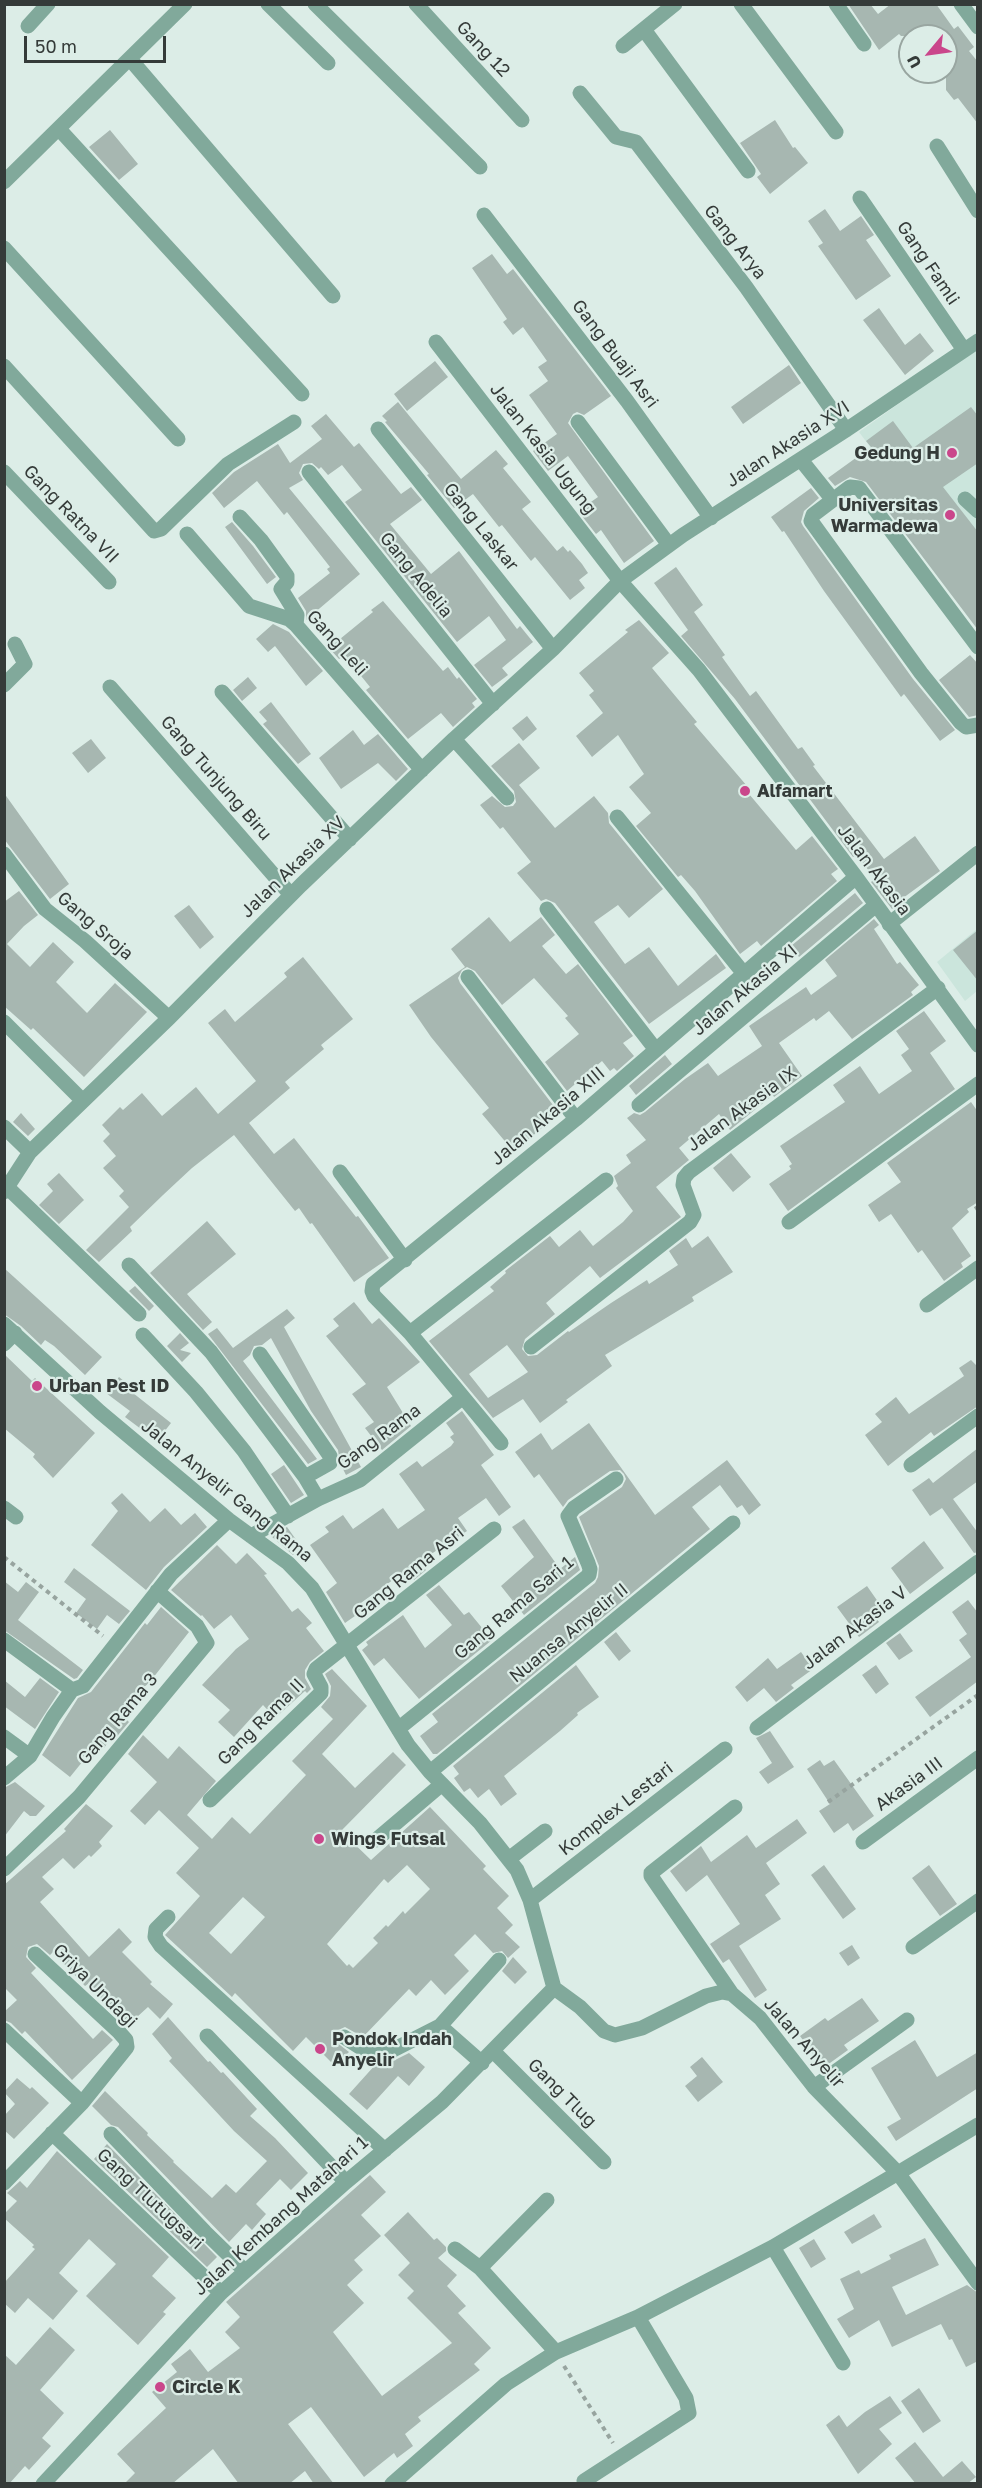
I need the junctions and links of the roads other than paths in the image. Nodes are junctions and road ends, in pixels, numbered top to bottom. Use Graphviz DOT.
graph roads {
  1 [pos="48,4"];
  2 [pos="184,4"];
  3 [pos="268,4"];
  4 [pos="315,4"];
  5 [pos="416,4"];
  6 [pos="675,4"];
  7 [pos="741,4"];
  8 [pos="836,4"];
  9 [pos="961,4"];
  10 [pos="28,26"];
  11 [pos="978,27"];
  12 [pos="645,31"];
  13 [pos="864,44"];
  14 [pos="623,46"];
  15 [pos="130,59"];
  16 [pos="328,63"];
  17 [pos="580,93"];
  18 [pos="522,120"];
  19 [pos="59,129"];
  20 [pos="836,132"];
  21 [pos="937,146"];
  22 [pos="480,167"];
  23 [pos="748,171"];
  24 [pos="4,182"];
  25 [pos="860,198"];
  26 [pos="978,211"];
  27 [pos="484,215"];
  28 [pos="4,248"];
  29 [pos="333,296"];
  30 [pos="978,341"];
  31 [pos="436,342"];
  32 [pos="964,350"];
  33 [pos="4,366"];
  34 [pos="302,394"];
  35 [pos="294,422"];
  36 [pos="578,422"];
  37 [pos="378,429"];
  38 [pos="846,430"];
  39 [pos="178,439"];
  40 [pos="801,460"];
  41 [pos="4,472"];
  42 [pos="309,472"];
  43 [pos="965,499"];
  44 [pos="833,500"];
  45 [pos="978,511"];
  46 [pos="240,517"];
  47 [pos="711,518"];
  48 [pos="187,534"];
  49 [pos="669,545"];
  50 [pos="620,581"];
  51 [pos="110,582"];
  52 [pos="296,625"];
  53 [pos="15,644"];
  54 [pos="978,647"];
  55 [pos="554,649"];
  56 [pos="4,685"];
  57 [pos="110,687"];
  58 [pos="222,692"];
  59 [pos="494,704"];
  60 [pos="978,725"];
  61 [pos="454,739"];
  62 [pos="422,770"];
  63 [pos="507,798"];
  64 [pos="617,817"];
  65 [pos="350,839"];
  66 [pos="978,853"];
  67 [pos="4,854"];
  68 [pos="856,878"];
  69 [pos="291,895"];
  70 [pos="876,905"];
  71 [pos="548,909"];
  72 [pos="889,924"];
  73 [pos="745,975"];
  74 [pos="468,977"];
  75 [pos="938,988"];
  76 [pos="169,1018"];
  77 [pos="4,1022"];
  78 [pos="978,1046"];
  79 [pos="656,1050"];
  80 [pos="978,1084"];
  81 [pos="83,1101"];
  82 [pos="639,1105"];
  83 [pos="576,1119"];
  84 [pos="4,1127"];
  85 [pos="30,1152"];
  86 [pos="340,1172"];
  87 [pos="606,1180"];
  88 [pos="6,1190"];
  89 [pos="789,1222"];
  90 [pos="405,1260"];
  91 [pos="129,1265"];
  92 [pos="978,1268"];
  93 [pos="927,1305"];
  94 [pos="139,1314"];
  95 [pos="8,1334"];
  96 [pos="410,1334"];
  97 [pos="143,1335"];
  98 [pos="531,1347"];
  99 [pos="260,1354"];
  100 [pos="462,1398"];
  101 [pos="978,1416"];
  102 [pos="501,1443"];
  103 [pos="911,1465"];
  104 [pos="305,1477"];
  105 [pos="616,1479"];
  106 [pos="318,1499"];
  107 [pos="288,1516"];
  108 [pos="230,1520"];
  109 [pos="733,1523"];
  110 [pos="495,1529"];
  111 [pos="251,1536"];
  112 [pos="978,1562"];
  113 [pos="157,1591"];
  114 [pos="4,1640"];
  115 [pos="347,1646"];
  116 [pos="72,1690"];
  117 [pos="757,1728"];
  118 [pos="398,1729"];
  119 [pos="4,1737"];
  120 [pos="725,1749"];
  121 [pos="30,1756"];
  122 [pos="978,1758"];
  123 [pos="430,1772"];
  124 [pos="4,1778"];
  125 [pos="442,1784"];
  126 [pos="210,1800"];
  127 [pos="735,1807"];
  128 [pos="545,1831"];
  129 [pos="376,1840"];
  130 [pos="863,1842"];
  131 [pos="510,1858"];
  132 [pos="4,1869"];
  133 [pos="530,1900"];
  134 [pos="978,1901"];
  135 [pos="168,1917"];
  136 [pos="913,1947"];
  137 [pos="35,1954"];
  138 [pos="499,1960"];
  139 [pos="555,1988"];
  140 [pos="732,1994"];
  141 [pos="907,2020"];
  142 [pos="440,2026"];
  143 [pos="4,2030"];
  144 [pos="207,2036"];
  145 [pos="344,2037"];
  146 [pos="488,2057"];
  147 [pos="814,2087"];
  148 [pos="82,2103"];
  149 [pos="978,2126"];
  150 [pos="52,2133"];
  151 [pos="111,2134"];
  152 [pos="385,2150"];
  153 [pos="604,2162"];
  154 [pos="898,2173"];
  155 [pos="4,2182"];
  156 [pos="346,2182"];
  157 [pos="547,2200"];
  158 [pos="773,2247"];
  159 [pos="455,2248"];
  160 [pos="480,2268"];
  161 [pos="245,2271"];
  162 [pos="978,2283"];
  163 [pos="221,2293"];
  164 [pos="638,2317"];
  165 [pos="556,2352"];
  166 [pos="843,2363"];
  167 [pos="584,2481"];
  168 [pos="43,2484"];
  169 [pos="392,2484"];
  1 -- 10 [label="street"];
  2 -- 15 [label="street"];
  3 -- 16 [label="street"];
  4 -- 22 [label="street"];
  5 -- 18 [label="street, Gang 12"];
  6 -- 12 [label="street"];
  7 -- 20 [label="street"];
  8 -- 13 [label="street"];
  9 -- 11 [label="street"];
  12 -- 14 [label="street"];
  12 -- 23 [label="street"];
  15 -- 19 [label="street"];
  15 -- 29 [label="street"];
  17 -- 38 [label="street, Gang Arya"];
  19 -- 24 [label="street"];
  19 -- 34 [label="street"];
  21 -- 26 [label="street"];
  25 -- 32 [label="street, Gang Famli"];
  27 -- 47 [label="street, Gang Buaji Asri"];
  28 -- 39 [label="street"];
  30 -- 32 [label="street, Jalan Akasia XVI"];
  31 -- 50 [label="street, Jalan Kasia Ugung"];
  32 -- 38 [label="street, Jalan Akasia XVI"];
  33 -- 35 [label="street"];
  36 -- 49 [label="street"];
  37 -- 55 [label="street, Gang Laskar"];
  38 -- 40 [label="street, Jalan Akasia XVI"];
  40 -- 44 [label="street"];
  40 -- 47 [label="street, Jalan Akasia XVI"];
  41 -- 51 [label="street, Gang Ratna VII"];
  42 -- 59 [label="street, Gang Adelia"];
  43 -- 45 [label="street"];
  44 -- 54 [label="street"];
  44 -- 60 [label="street"];
  46 -- 52 [label="street"];
  47 -- 49 [label="street, Jalan Akasia XVI"];
  48 -- 52 [label="street, Gang Leli"];
  49 -- 50 [label="street, Jalan Akasia XVI"];
  50 -- 55 [label="street, Jalan Akasia XV"];
  50 -- 68 [label="street, Jalan Akasia"];
  52 -- 62 [label="street, Gang Leli"];
  53 -- 56 [label="street"];
  55 -- 59 [label="street, Jalan Akasia XV"];
  57 -- 69 [label="street, Gang Tunjung Biru"];
  58 -- 65 [label="street"];
  59 -- 61 [label="street, Jalan Akasia XV"];
  61 -- 62 [label="street, Jalan Akasia XV"];
  61 -- 63 [label="street"];
  62 -- 65 [label="street, Jalan Akasia XV"];
  64 -- 73 [label="street"];
  65 -- 69 [label="street, Jalan Akasia XV"];
  66 -- 72 [label="street"];
  67 -- 76 [label="street, Gang Sroja"];
  68 -- 70 [label="street, Jalan Akasia"];
  68 -- 73 [label="street, Jalan Akasia XIII"];
  69 -- 76 [label="street, Jalan Akasia XV"];
  70 -- 72 [label="street, Jalan Akasia"];
  70 -- 82 [label="street, Jalan Akasia XI"];
  71 -- 79 [label="street"];
  72 -- 75 [label="street, Jalan Akasia"];
  73 -- 79 [label="street, Jalan Akasia XIII"];
  74 -- 83 [label="street"];
  75 -- 78 [label="street, Jalan Akasia"];
  75 -- 98 [label="street, Jalan Akasia IX"];
  76 -- 81 [label="street, Jalan Akasia XV"];
  77 -- 81 [label="street"];
  79 -- 83 [label="street, Jalan Akasia XIII"];
  80 -- 89 [label="street"];
  81 -- 85 [label="street, Jalan Akasia XV"];
  83 -- 90 [label="street, Jalan Akasia XIII"];
  84 -- 85 [label="street"];
  85 -- 88 [label="street, Jalan Akasia XV"];
  86 -- 90 [label="street"];
  87 -- 96 [label="street"];
  88 -- 94 [label="street"];
  90 -- 96 [label="street, Jalan Akasia XIII"];
  91 -- 104 [label="street"];
  92 -- 93 [label="street"];
  95 -- 108 [label="street, Jalan Anyelir Gang Rama"];
  96 -- 100 [label="street, Jalan Akasia XIII"];
  97 -- 107 [label="street"];
  99 -- 104 [label="street"];
  100 -- 102 [label="street, Jalan Akasia XIII"];
  100 -- 106 [label="street, Gang Rama"];
  101 -- 103 [label="street"];
  104 -- 106 [label="street"];
  105 -- 118 [label="street, Gang Rama Sari 1"];
  106 -- 107 [label="street, Gang Rama"];
  107 -- 111 [label="street, Gang Rama"];
  108 -- 111 [label="street, Jalan Anyelir Gang Rama"];
  108 -- 113 [label="street"];
  109 -- 123 [label="street, Nuansa Anyelir II"];
  110 -- 115 [label="street, Gang Rama Asri"];
  111 -- 115 [label="street, Jalan Anyelir Gang Rama"];
  112 -- 117 [label="street, Jalan Akasia V"];
  113 -- 116 [label="street"];
  113 -- 132 [label="street, Gang Rama 3"];
  114 -- 116 [label="street"];
  115 -- 118 [label="street, Jalan Anyelir Gang Rama"];
  115 -- 126 [label="street, Gang Rama II"];
  116 -- 121 [label="street"];
  118 -- 123 [label="street, Jalan Anyelir Gang Rama"];
  119 -- 121 [label="street"];
  120 -- 133 [label="street, Komplex Lestari"];
  121 -- 124 [label="street"];
  122 -- 130 [label="street, Akasia III"];
  123 -- 125 [label="street, Jalan Anyelir Gang Rama"];
  125 -- 129 [label="street"];
  125 -- 131 [label="street, Jalan Anyelir Gang Rama"];
  127 -- 140 [label="street, Jalan Anyelir"];
  128 -- 131 [label="street"];
  131 -- 133 [label="street, Jalan Anyelir Gang Rama"];
  133 -- 139 [label="street, Jalan Anyelir Gang Rama"];
  134 -- 136 [label="street"];
  135 -- 152 [label="street"];
  137 -- 148 [label="street, Griya Undagi"];
  138 -- 142 [label="street"];
  139 -- 140 [label="street"];
  139 -- 146 [label="street, Jalan Kembang Matahari 1"];
  140 -- 147 [label="street, Jalan Anyelir"];
  141 -- 147 [label="street"];
  142 -- 145 [label="street"];
  142 -- 146 [label="street, Gang Tlug"];
  143 -- 148 [label="street"];
  144 -- 156 [label="street"];
  146 -- 152 [label="street, Jalan Kembang Matahari 1"];
  146 -- 153 [label="street, Gang Tlug"];
  147 -- 154 [label="street, Jalan Anyelir"];
  148 -- 150 [label="street, Griya Undagi"];
  149 -- 154 [label="street"];
  150 -- 155 [label="street, Griya Undagi"];
  150 -- 163 [label="street, Gang Tlutugsari"];
  151 -- 161 [label="street"];
  152 -- 156 [label="street, Jalan Kembang Matahari 1"];
  154 -- 158 [label="street"];
  154 -- 162 [label="street, Jalan Anyelir"];
  156 -- 161 [label="street, Jalan Kembang Matahari 1"];
  157 -- 160 [label="street"];
  158 -- 164 [label="street"];
  158 -- 166 [label="street"];
  159 -- 160 [label="street"];
  160 -- 165 [label="street"];
  161 -- 163 [label="street, Jalan Kembang Matahari 1"];
  163 -- 168 [label="street, Jalan Kembang Matahari 1"];
  164 -- 165 [label="street"];
  164 -- 167 [label="street"];
  165 -- 169 [label="street"];
}
